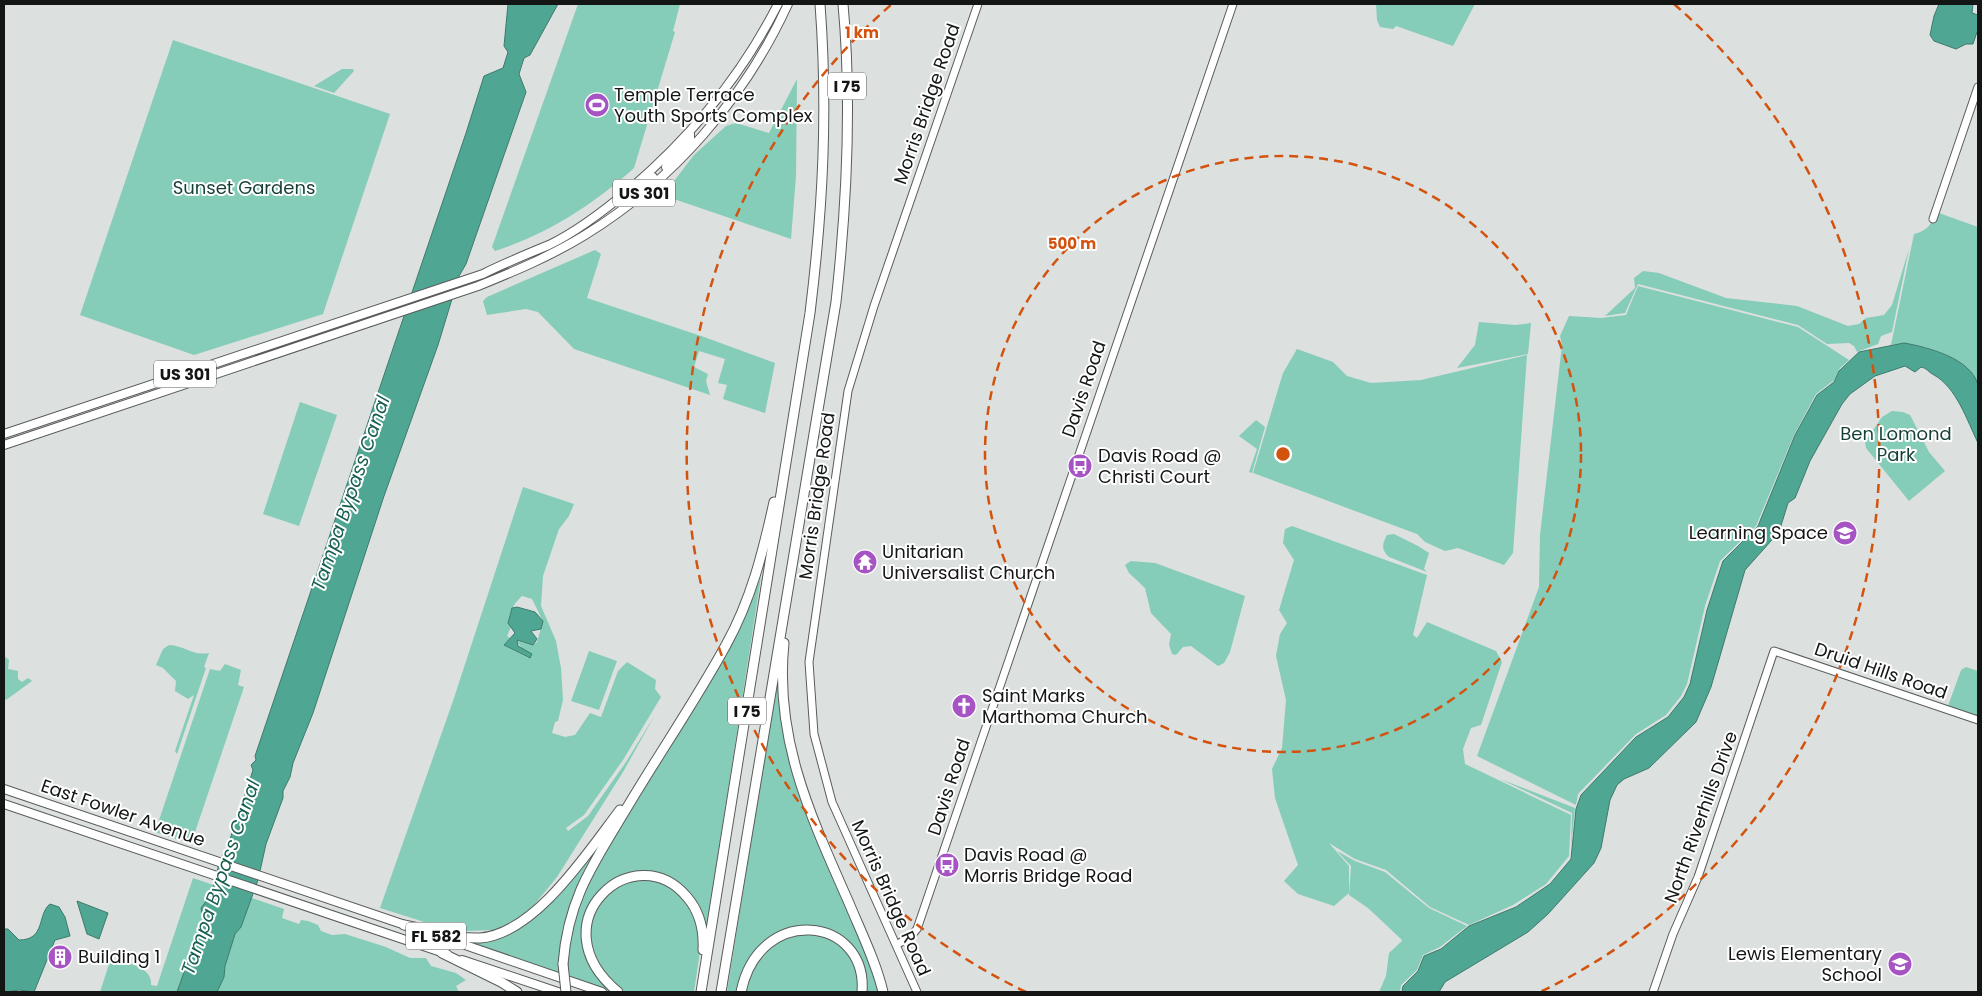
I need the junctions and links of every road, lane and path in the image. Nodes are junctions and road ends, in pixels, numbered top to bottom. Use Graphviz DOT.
graph roads {
  1 [pos="778,4"];
  2 [pos="788,4"];
  3 [pos="820,4"];
  4 [pos="843,4"];
  5 [pos="978,4"];
  6 [pos="1233,4"];
  7 [pos="1978,88"];
  8 [pos="690,134"];
  9 [pos="622,196"];
  10 [pos="641,196"];
  11 [pos="1933,219"];
  12 [pos="564,247"];
  13 [pos="406,300"];
  14 [pos="313,330"];
  15 [pos="319,340"];
  16 [pos="245,363"];
  17 [pos="791,429"];
  18 [pos="4,434"];
  19 [pos="4,444"];
  20 [pos="793,562"];
  21 [pos="1774,651"];
  22 [pos="1978,720"];
  23 [pos="646,776"];
  24 [pos="4,789"];
  25 [pos="4,804"];
  26 [pos="404,925"];
  27 [pos="896,946"];
  28 [pos="442,953"];
  29 [pos="870,955"];
  30 [pos="517,992"];
  31 [pos="558,992"];
  32 [pos="566,992"];
  33 [pos="602,992"];
  34 [pos="618,992"];
  35 [pos="700,992"];
  36 [pos="721,992"];
  37 [pos="741,992"];
  38 [pos="862,992"];
  39 [pos="883,992"];
  40 [pos="889,992"];
  41 [pos="917,992"];
  42 [pos="1654,992"];
  1 -- 8 [label="main road, US 301"];
  2 -- 10 [label="main road, US 301"];
  3 -- 17 [label="highway, I 75"];
  4 -- 20 [label="highway, I 75"];
  5 -- 27 [label="street, Morris Bridge Road"];
  6 -- 27 [label="street, Davis Road"];
  7 -- 11 [label="street"];
  8 -- 9 [label="main road, US 301"];
  8 -- 10 [label="main road"];
  9 -- 12 [label="main road"];
  9 -- 13 [label="main road, US 301"];
  10 -- 12 [label="main road, US 301"];
  12 -- 15 [label="main road, US 301"];
  13 -- 14 [label="main road, US 301"];
  13 -- 15 [label="main road"];
  14 -- 16 [label="main road"];
  14 -- 18 [label="main road, US 301"];
  15 -- 16 [label="main road, US 301"];
  16 -- 19 [label="main road, US 301"];
  17 -- 23 [label="highway"];
  17 -- 35 [label="highway, I 75"];
  20 -- 29 [label="highway"];
  20 -- 36 [label="highway, I 75"];
  21 -- 22 [label="street, Druid Hills Road"];
  21 -- 42 [label="street, North Riverhills Drive"];
  23 -- 26 [label="highway"];
  23 -- 32 [label="highway, bridge"];
  24 -- 26 [label="main road, East Fowler Avenue / FL 582"];
  25 -- 28 [label="main road, East Fowler Avenue / FL 582"];
  26 -- 33 [label="main road, East Fowler Avenue / FL 582"];
  27 -- 41 [label="street, Morris Bridge Road"];
  28 -- 30 [label="highway"];
  28 -- 31 [label="main road, East Fowler Avenue / FL 582"];
  29 -- 39 [label="highway"];
  29 -- 40 [label="highway"];
  34 -- 35 [label="highway"];
  37 -- 38 [label="highway"];
}
